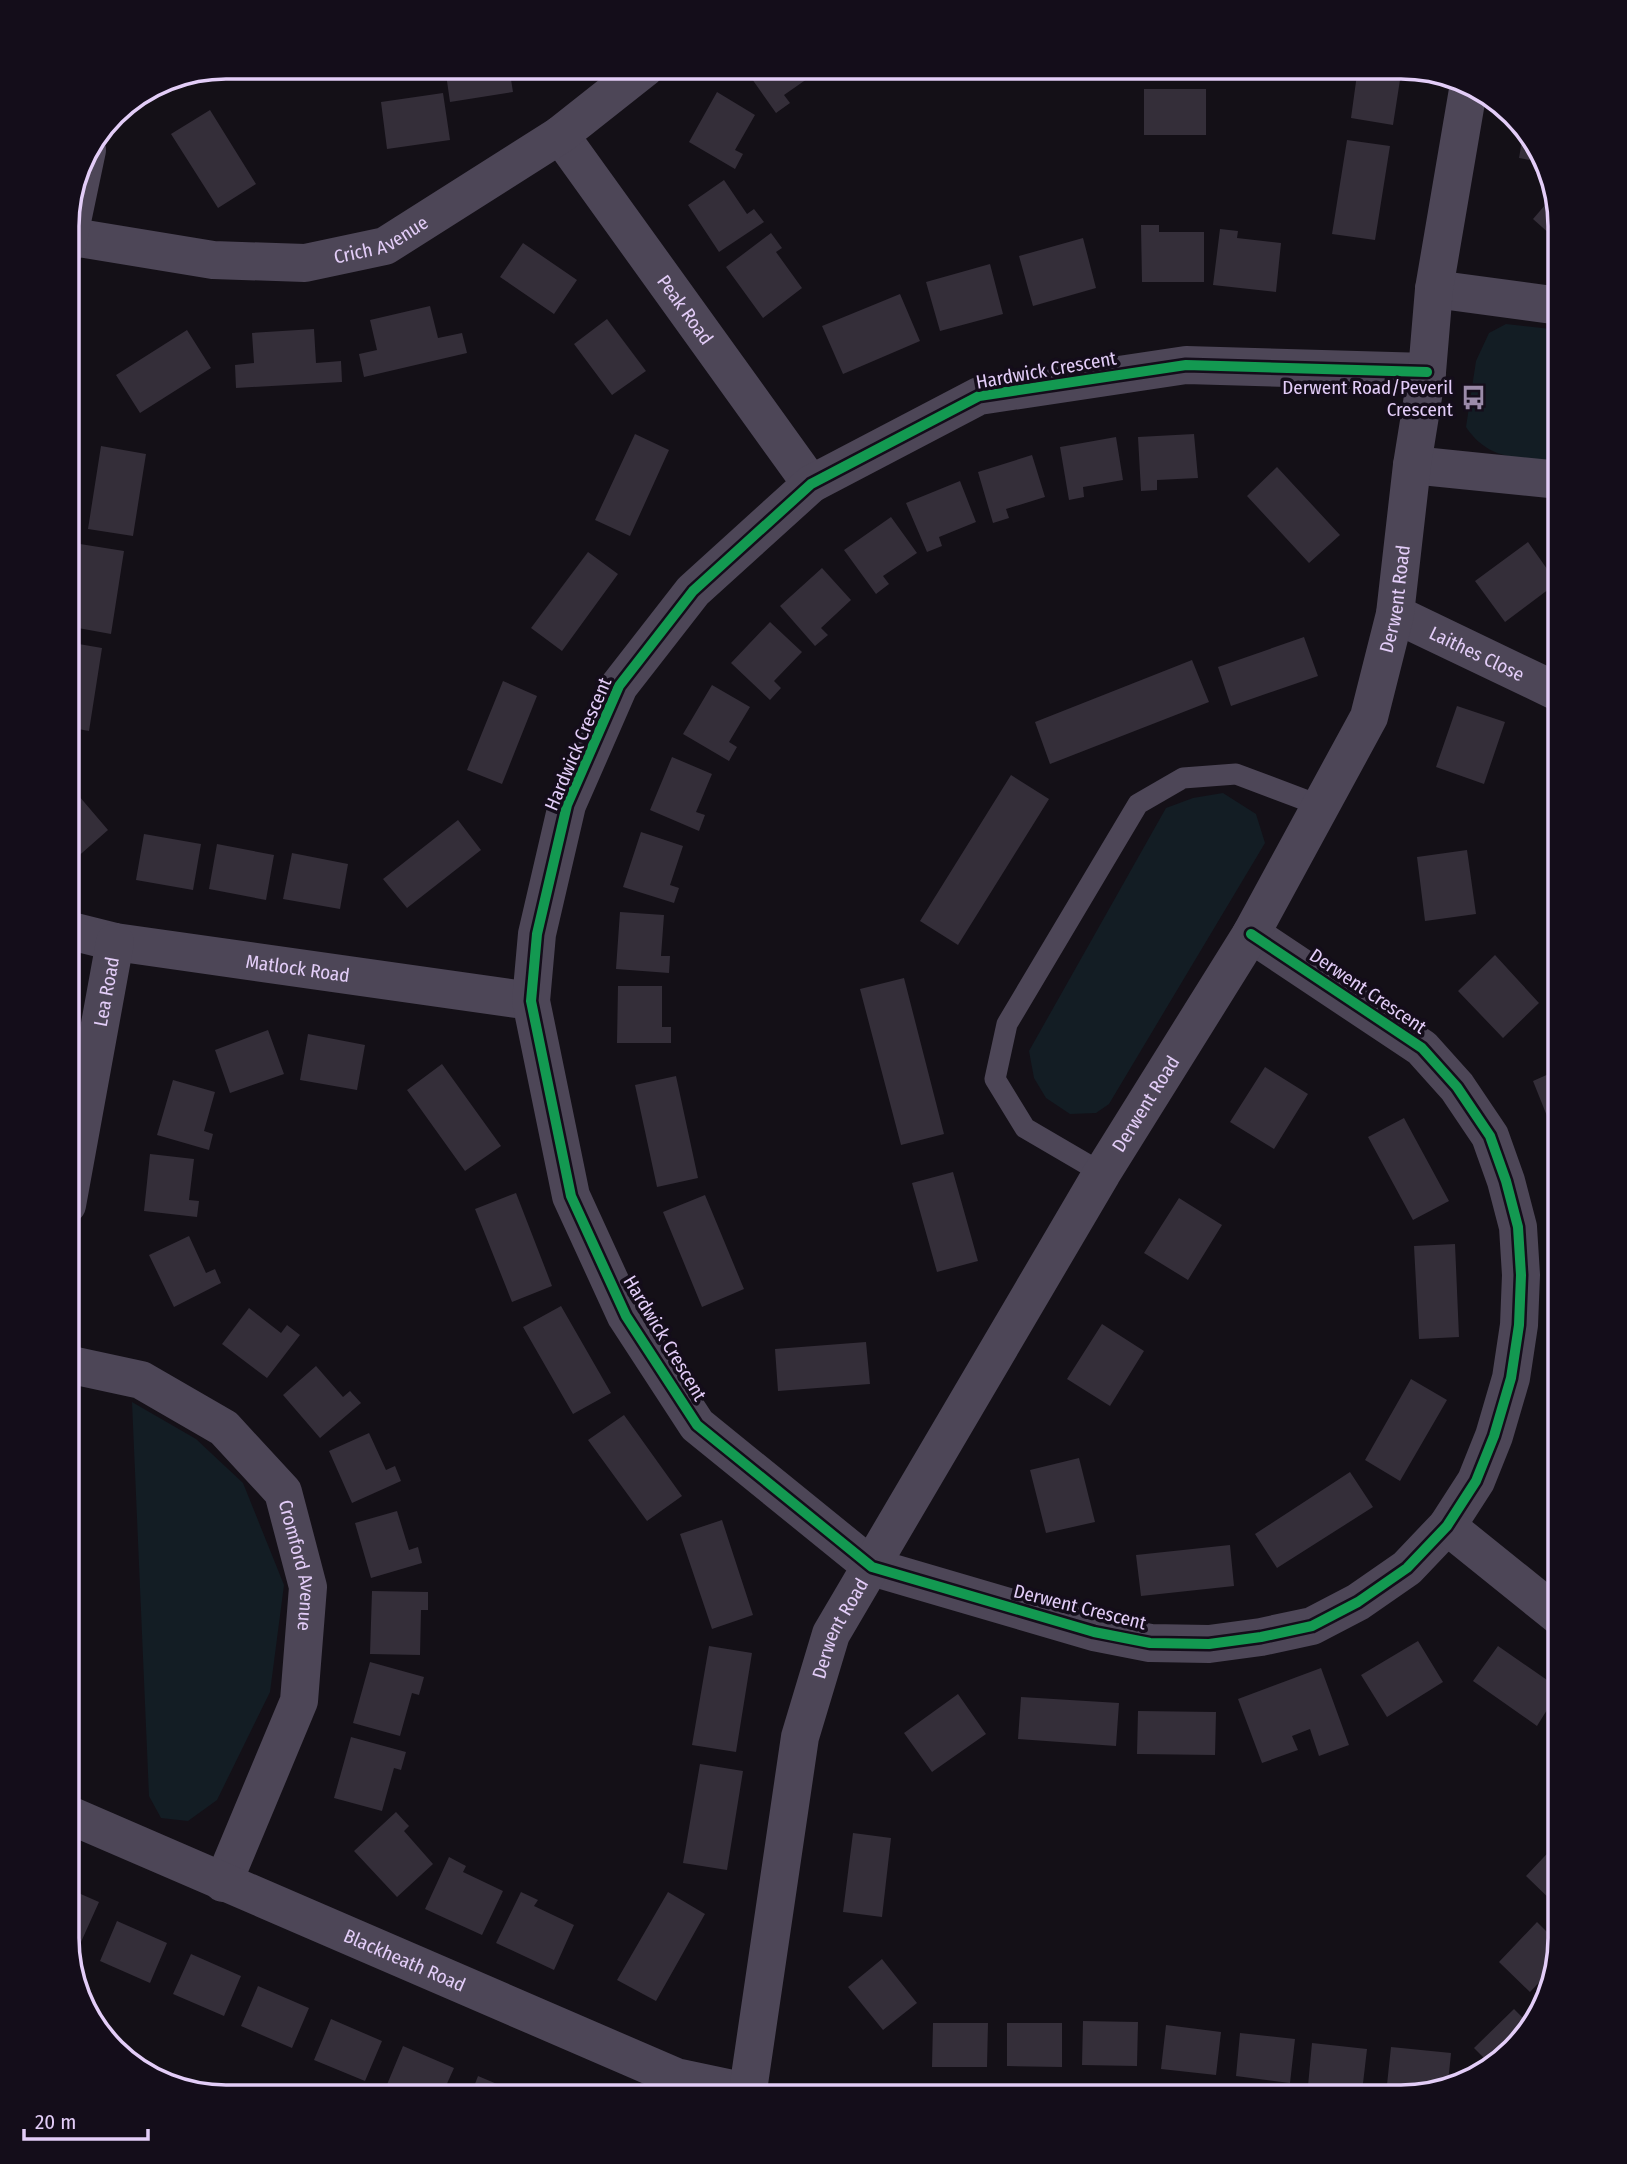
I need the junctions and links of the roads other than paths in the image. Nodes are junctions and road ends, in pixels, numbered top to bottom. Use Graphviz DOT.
graph roads {
  1 [pos="631,79"];
  2 [pos="1467,95"];
  3 [pos="560,135"];
  4 [pos="79,241"];
  5 [pos="1434,289"];
  6 [pos="1548,304"];
  7 [pos="1427,373"];
  8 [pos="1412,465"];
  9 [pos="1548,479"];
  10 [pos="811,484"];
  11 [pos="1395,614"];
  12 [pos="1548,687"];
  13 [pos="1321,806"];
  14 [pos="79,933"];
  15 [pos="1251,934"];
  16 [pos="115,942"];
  17 [pos="531,1000"];
  18 [pos="79,1139"];
  19 [pos="1102,1173"];
  20 [pos="79,1367"];
  21 [pos="1447,1527"];
  22 [pos="872,1567"];
  23 [pos="1548,1607"];
  24 [pos="79,1820"];
  25 [pos="223,1882"];
  26 [pos="708,2085"];
  27 [pos="748,2085"];
  1 -- 3 [label="street, Crich Avenue"];
  2 -- 5 [label="street, Derwent Road"];
  3 -- 4 [label="street, Crich Avenue"];
  3 -- 10 [label="street, Peak Road"];
  5 -- 6 [label="street"];
  5 -- 7 [label="street, Derwent Road"];
  7 -- 8 [label="street, Derwent Road"];
  7 -- 10 [label="street, Hardwick Crescent"];
  8 -- 9 [label="street"];
  8 -- 11 [label="street, Derwent Road"];
  10 -- 17 [label="street, Hardwick Crescent"];
  11 -- 12 [label="street, Laithes Close"];
  11 -- 13 [label="street, Derwent Road"];
  13 -- 15 [label="street, Derwent Road"];
  13 -- 19 [label="lane"];
  14 -- 16 [label="street, Matlock Road"];
  15 -- 19 [label="street, Derwent Road"];
  15 -- 21 [label="street, Derwent Crescent"];
  16 -- 17 [label="street, Matlock Road"];
  16 -- 18 [label="street, Lea Road"];
  17 -- 22 [label="street, Hardwick Crescent"];
  19 -- 22 [label="street, Derwent Road"];
  20 -- 25 [label="street, Cromford Avenue"];
  21 -- 22 [label="street, Derwent Crescent"];
  21 -- 23 [label="street"];
  22 -- 27 [label="street, Derwent Road"];
  24 -- 25 [label="street, Blackheath Road"];
  25 -- 26 [label="street, Blackheath Road"];
}
